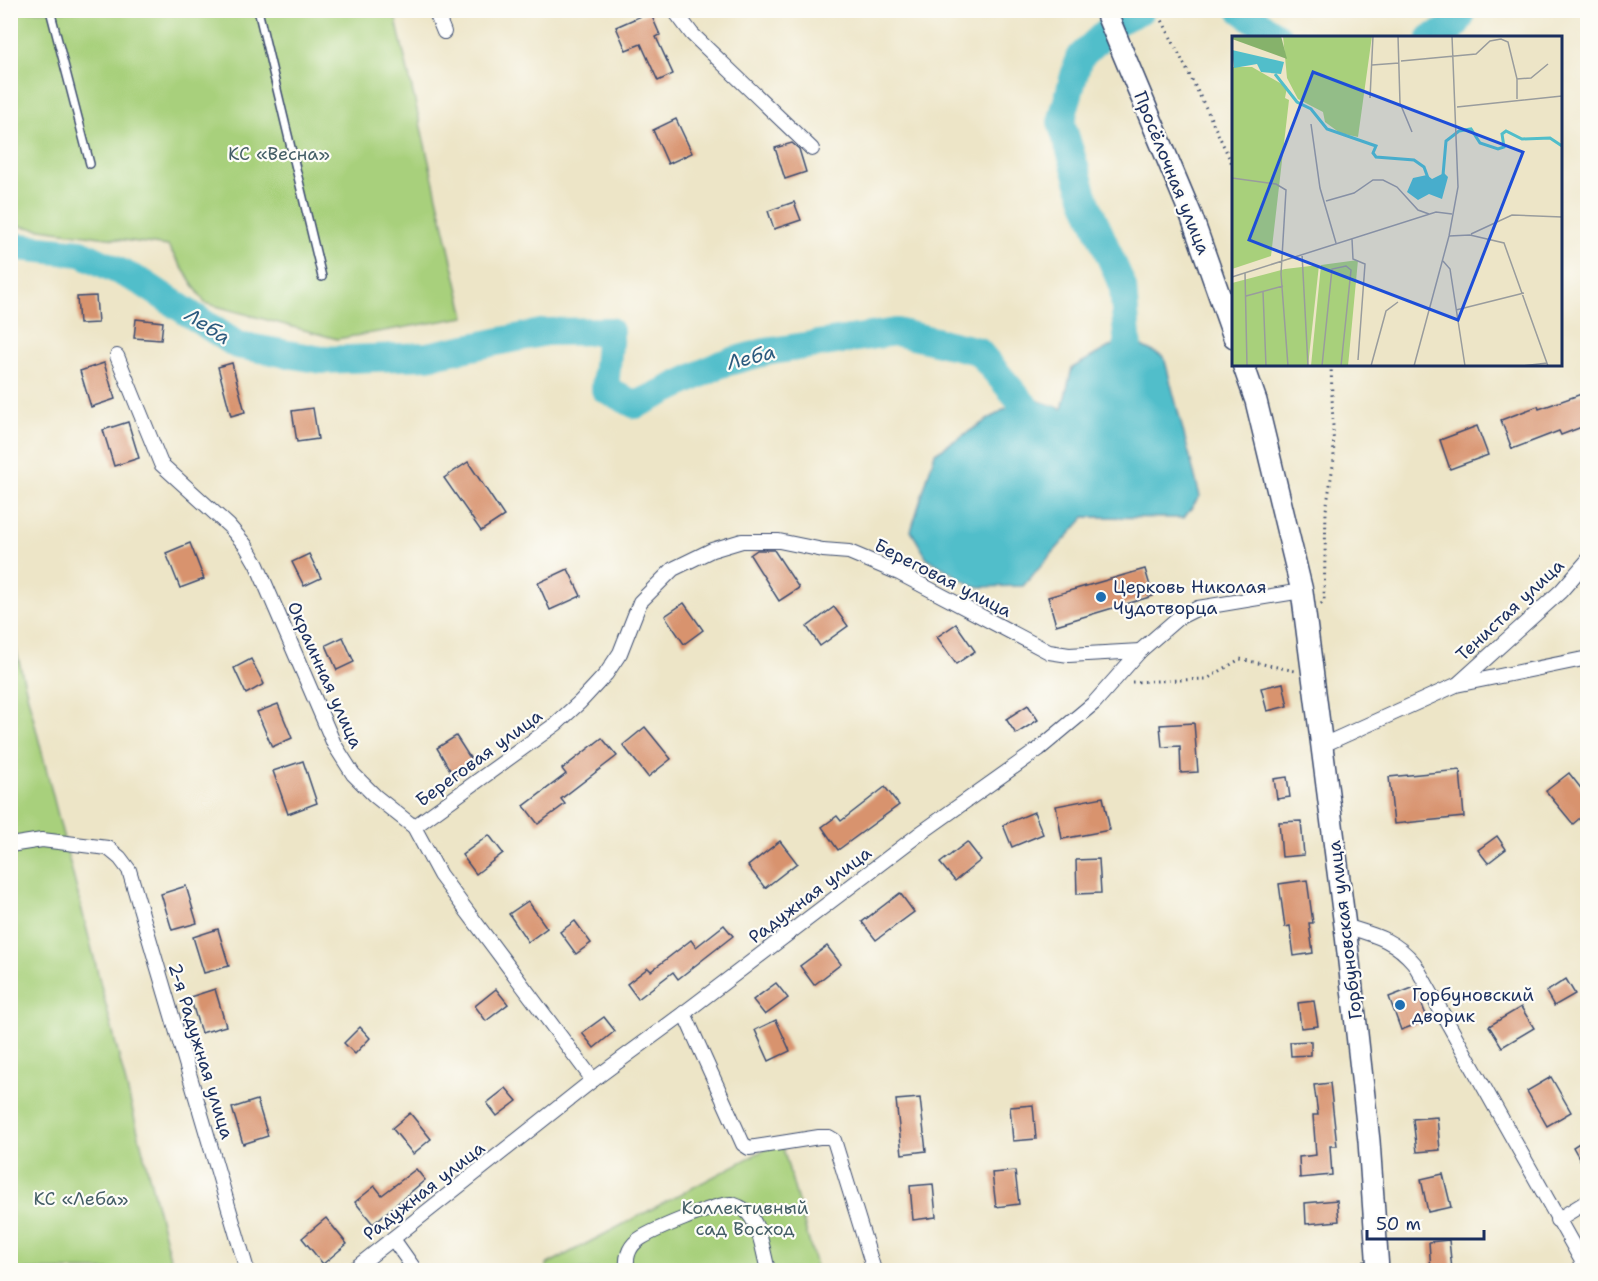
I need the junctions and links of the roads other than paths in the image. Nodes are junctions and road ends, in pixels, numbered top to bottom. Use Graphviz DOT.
graph roads {
  1 [pos="50,10"];
  2 [pos="258,10"];
  3 [pos="435,10"];
  4 [pos="674,10"];
  5 [pos="1104,10"];
  6 [pos="444,32"];
  7 [pos="812,149"];
  8 [pos="90,164"];
  9 [pos="322,277"];
  10 [pos="1232,334"];
  11 [pos="117,356"];
  12 [pos="1244,366"];
  13 [pos="1587,560"];
  14 [pos="1302,591"];
  15 [pos="1140,651"];
  16 [pos="1587,658"];
  17 [pos="1456,685"];
  18 [pos="1323,745"];
  19 [pos="414,827"];
  20 [pos="10,845"];
  21 [pos="1345,926"];
  22 [pos="684,1013"];
  23 [pos="593,1080"];
  24 [pos="1587,1201"];
  25 [pos="1557,1220"];
  26 [pos="393,1239"];
  27 [pos="1378,1267"];
  28 [pos="248,1270"];
  29 [pos="353,1270"];
  30 [pos="415,1270"];
  31 [pos="628,1270"];
  32 [pos="768,1270"];
  33 [pos="874,1270"];
  34 [pos="1337,1270"];
  35 [pos="1587,1270"];
  1 -- 8 [label="lane"];
  2 -- 9 [label="lane"];
  3 -- 6 [label="street"];
  4 -- 7 [label="street"];
  5 -- 10 [label="main road, Просёлочная улица"];
  11 -- 19 [label="street, Окраинная улица"];
  12 -- 14 [label="main road"];
  13 -- 17 [label="street, Тенистая улица"];
  14 -- 15 [label="street, Радужная улица"];
  14 -- 18 [label="main road, Горбуновская улица"];
  15 -- 19 [label="street, Береговая улица"];
  15 -- 22 [label="street, Радужная улица"];
  16 -- 17 [label="street"];
  17 -- 18 [label="street"];
  18 -- 21 [label="main road, Горбуновская улица"];
  19 -- 23 [label="street, Окраинная улица"];
  20 -- 28 [label="street, 2-я Радужная улица"];
  21 -- 25 [label="street"];
  21 -- 27 [label="main road, Горбуновская улица"];
  22 -- 23 [label="street, Радужная улица"];
  22 -- 33 [label="street"];
  23 -- 26 [label="street, Радужная улица"];
  24 -- 25 [label="street"];
  25 -- 35 [label="street"];
  26 -- 29 [label="street, Радужная улица"];
  26 -- 30 [label="street"];
  27 -- 34 [label="lane"];
  31 -- 32 [label="street"];
}
